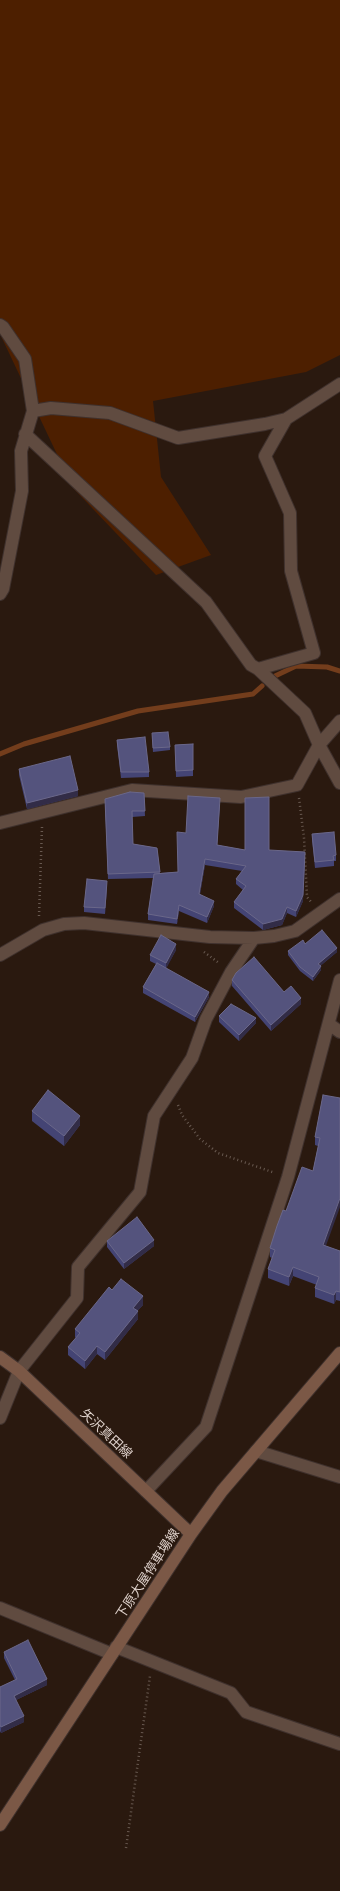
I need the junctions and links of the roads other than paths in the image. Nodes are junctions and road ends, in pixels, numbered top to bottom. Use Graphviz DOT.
graph roads {
  1 [pos="0,326"];
  2 [pos="340,384"];
  3 [pos="33,411"];
  4 [pos="286,419"];
  5 [pos="25,434"];
  6 [pos="0,594"];
  7 [pos="258,670"];
  8 [pos="340,721"];
  9 [pos="319,745"];
  10 [pos="340,783"];
  11 [pos="0,822"];
  12 [pos="340,899"];
  13 [pos="254,938"];
  14 [pos="0,954"];
  15 [pos="340,980"];
  16 [pos="329,1024"];
  17 [pos="340,1032"];
  18 [pos="340,1353"];
  19 [pos="0,1357"];
  20 [pos="19,1371"];
  21 [pos="0,1418"];
  22 [pos="256,1451"];
  23 [pos="340,1477"];
  24 [pos="146,1491"];
  25 [pos="191,1534"];
  26 [pos="0,1608"];
  27 [pos="114,1651"];
  28 [pos="340,1744"];
  29 [pos="0,1825"];
  1 -- 3 [label="street"];
  2 -- 4 [label="street"];
  3 -- 4 [label="street"];
  3 -- 5 [label="street"];
  4 -- 7 [label="street"];
  5 -- 6 [label="street"];
  5 -- 7 [label="street"];
  7 -- 9 [label="street"];
  8 -- 9 [label="street"];
  9 -- 10 [label="street"];
  9 -- 11 [label="street"];
  12 -- 13 [label="street"];
  13 -- 14 [label="street"];
  13 -- 20 [label="street"];
  15 -- 16 [label="street"];
  16 -- 17 [label="street"];
  16 -- 24 [label="street"];
  18 -- 22 [label="main road, 下原大屋停車場線"];
  19 -- 20 [label="main road, 矢沢真田線"];
  20 -- 21 [label="street"];
  20 -- 24 [label="main road, 矢沢真田線"];
  22 -- 23 [label="street"];
  22 -- 25 [label="main road, 下原大屋停車場線"];
  24 -- 25 [label="main road, 矢沢真田線"];
  25 -- 27 [label="main road, 下原大屋停車場線"];
  26 -- 27 [label="street"];
  27 -- 28 [label="street"];
  27 -- 29 [label="main road, 下原大屋停車場線"];
}
